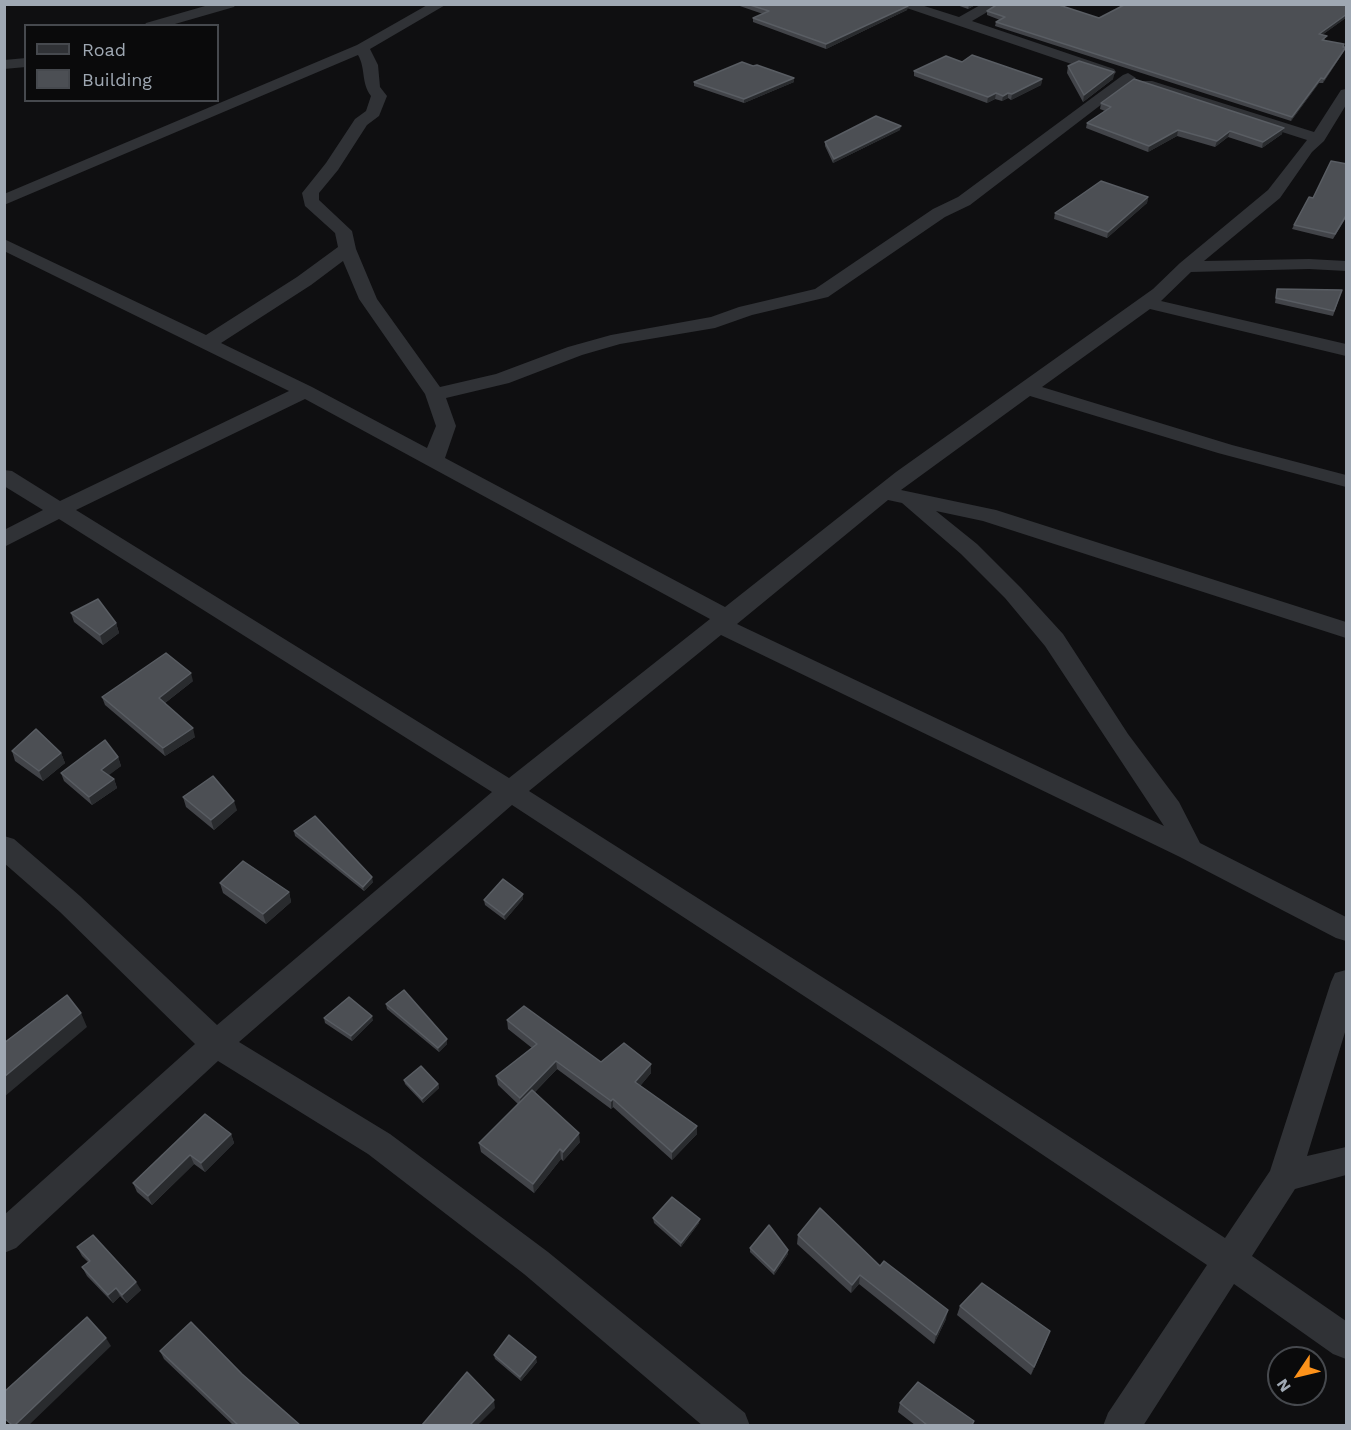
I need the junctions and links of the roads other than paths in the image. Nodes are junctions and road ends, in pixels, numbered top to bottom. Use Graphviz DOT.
graph roads {
  1 [pos="229,4"];
  2 [pos="440,4"];
  3 [pos="902,4"];
  4 [pos="994,4"];
  5 [pos="961,22"];
  6 [pos="158,24"];
  7 [pos="362,48"];
  8 [pos="24,62"];
  9 [pos="4,65"];
  10 [pos="1128,78"];
  11 [pos="1347,93"];
  12 [pos="1318,138"];
  13 [pos="4,200"];
  14 [pos="4,244"];
  15 [pos="347,249"];
  16 [pos="1347,266"];
  17 [pos="1186,267"];
  18 [pos="1147,303"];
  19 [pos="209,342"];
  20 [pos="1347,350"];
  21 [pos="1027,389"];
  22 [pos="305,391"];
  23 [pos="435,394"];
  24 [pos="433,460"];
  25 [pos="4,476"];
  26 [pos="1347,481"];
  27 [pos="895,496"];
  28 [pos="59,510"];
  29 [pos="4,540"];
  30 [pos="724,622"];
  31 [pos="1347,630"];
  32 [pos="511,791"];
  33 [pos="4,846"];
  34 [pos="1190,850"];
  35 [pos="1347,930"];
  36 [pos="1347,982"];
  37 [pos="216,1044"];
  38 [pos="1347,1161"];
  39 [pos="1284,1177"];
  40 [pos="4,1237"];
  41 [pos="1229,1258"];
  42 [pos="1347,1342"];
  43 [pos="732,1425"];
  44 [pos="1121,1425"];
  1 -- 6 [label="street"];
  2 -- 7 [label="street"];
  3 -- 5 [label="street"];
  4 -- 5 [label="street"];
  5 -- 10 [label="street"];
  7 -- 13 [label="street"];
  7 -- 15 [label="street"];
  8 -- 9 [label="street"];
  10 -- 12 [label="street"];
  10 -- 23 [label="street"];
  11 -- 12 [label="street"];
  12 -- 17 [label="street"];
  14 -- 19 [label="street"];
  15 -- 19 [label="street"];
  15 -- 23 [label="street"];
  16 -- 17 [label="street"];
  17 -- 18 [label="street"];
  18 -- 20 [label="street"];
  18 -- 21 [label="street"];
  19 -- 22 [label="street"];
  21 -- 26 [label="street"];
  21 -- 27 [label="street"];
  22 -- 24 [label="street"];
  22 -- 28 [label="street"];
  23 -- 24 [label="street"];
  24 -- 30 [label="street"];
  25 -- 28 [label="street"];
  27 -- 30 [label="street"];
  27 -- 31 [label="street"];
  27 -- 34 [label="street"];
  28 -- 29 [label="street"];
  28 -- 32 [label="street"];
  30 -- 32 [label="street"];
  30 -- 34 [label="street"];
  32 -- 37 [label="street"];
  32 -- 41 [label="street"];
  33 -- 37 [label="street"];
  34 -- 35 [label="street"];
  36 -- 39 [label="street"];
  37 -- 40 [label="street"];
  37 -- 43 [label="street"];
  38 -- 39 [label="street"];
  39 -- 41 [label="street"];
  41 -- 42 [label="street"];
  41 -- 44 [label="street"];
}
